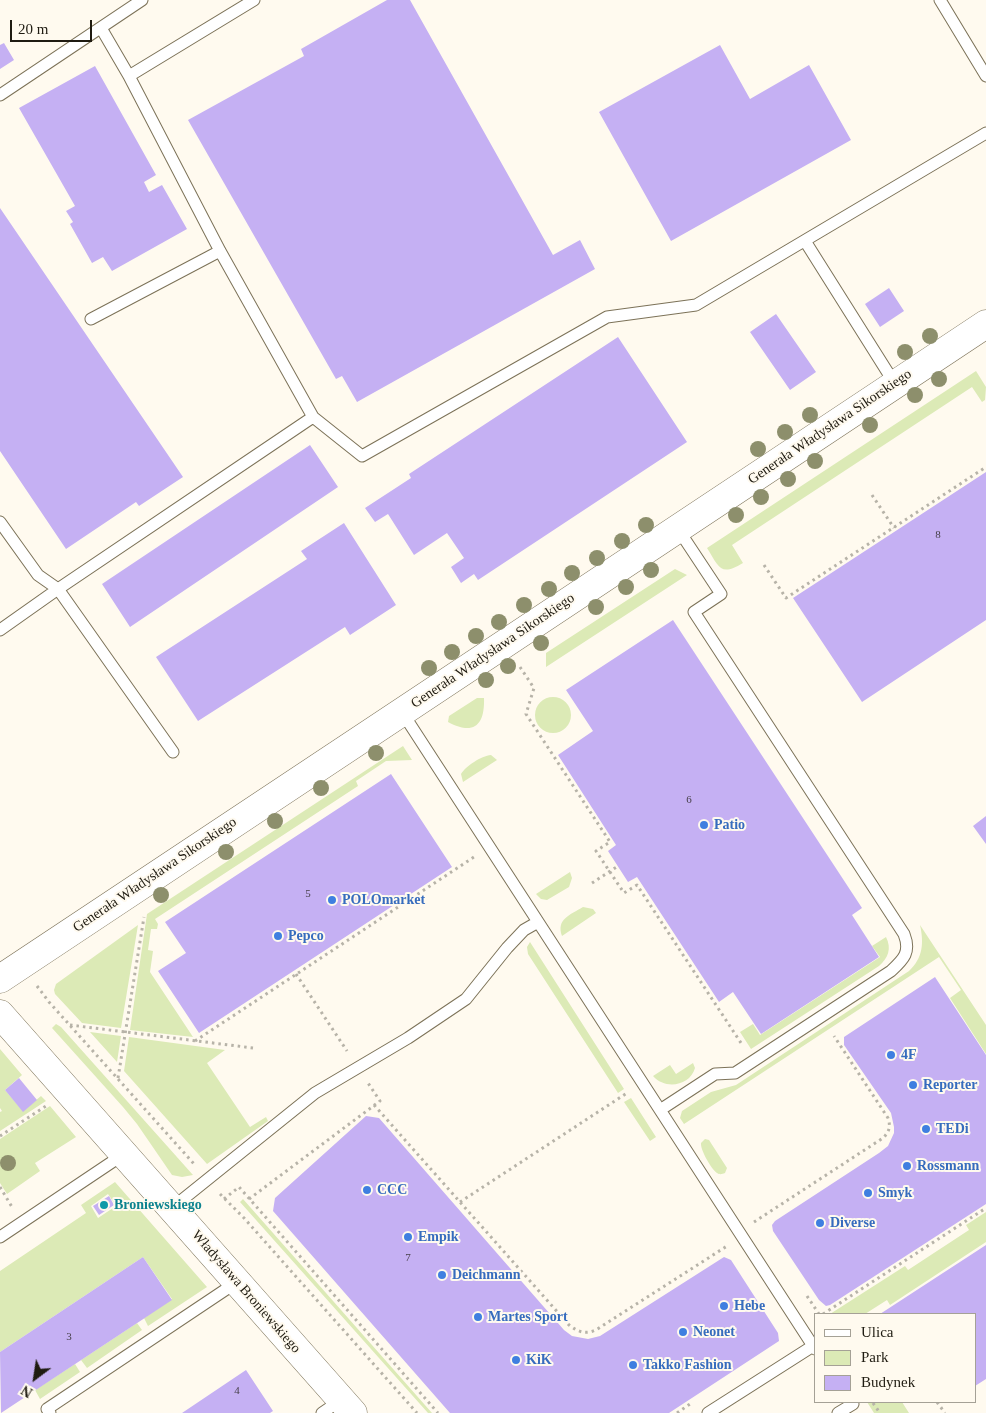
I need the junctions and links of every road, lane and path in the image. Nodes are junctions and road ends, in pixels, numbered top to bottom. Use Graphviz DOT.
graph roads {
  1 [pos="142,0"];
  2 [pos="254,0"];
  3 [pos="940,0"];
  4 [pos="101,28"];
  5 [pos="129,76"];
  6 [pos="986,76"];
  7 [pos="0,95"];
  8 [pos="986,133"];
  9 [pos="805,241"];
  10 [pos="220,251"];
  11 [pos="92,319"];
  12 [pos="986,324"];
  13 [pos="895,384"];
  14 [pos="313,417"];
  15 [pos="986,467"];
  16 [pos="872,495"];
  17 [pos="0,522"];
  18 [pos="678,528"];
  19 [pos="894,528"];
  20 [pos="764,565"];
  21 [pos="58,589"];
  22 [pos="0,630"];
  23 [pos="518,664"];
  24 [pos="402,712"];
  25 [pos="173,752"];
  26 [pos="476,856"];
  27 [pos="618,866"];
  28 [pos="610,872"];
  29 [pos="592,883"];
  30 [pos="144,911"];
  31 [pos="538,922"];
  32 [pos="0,980"];
  33 [pos="34,982"];
  34 [pos="0,1014"];
  35 [pos="69,1025"];
  36 [pos="125,1032"];
  37 [pos="834,1036"];
  38 [pos="195,1041"];
  39 [pos="253,1048"];
  40 [pos="753,1061"];
  41 [pos="118,1079"];
  42 [pos="629,1092"];
  43 [pos="52,1101"];
  44 [pos="374,1105"];
  45 [pos="660,1110"];
  46 [pos="0,1136"];
  47 [pos="124,1154"];
  48 [pos="199,1170"];
  49 [pos="216,1189"];
  50 [pos="224,1199"];
  51 [pos="460,1202"];
  52 [pos="172,1208"];
  53 [pos="986,1208"];
  54 [pos="750,1225"];
  55 [pos="0,1237"];
  56 [pos="733,1253"];
  57 [pos="237,1282"];
  58 [pos="825,1313"];
  59 [pos="814,1348"];
  60 [pos="692,1403"];
  61 [pos="854,1406"];
  62 [pos="339,1409"];
  63 [pos="50,1413"];
  64 [pos="417,1413"];
  65 [pos="438,1413"];
  66 [pos="677,1413"];
  67 [pos="708,1413"];
  68 [pos="838,1413"];
  1 -- 4 [label="lane"];
  2 -- 5 [label="lane"];
  3 -- 6 [label="lane"];
  4 -- 5 [label="lane"];
  4 -- 7 [label="lane"];
  5 -- 10 [label="lane"];
  8 -- 9 [label="lane"];
  9 -- 13 [label="lane"];
  9 -- 14 [label="lane"];
  10 -- 11 [label="lane"];
  10 -- 14 [label="lane"];
  12 -- 13 [label="street, Generała Władysława Sikorskiego"];
  13 -- 18 [label="street, Generała Władysława Sikorskiego"];
  14 -- 21 [label="lane"];
  15 -- 19 [label="path"];
  16 -- 19 [label="path"];
  17 -- 21 [label="lane"];
  18 -- 24 [label="street, Generała Władysława Sikorskiego"];
  18 -- 40 [label="lane"];
  19 -- 20 [label="path"];
  21 -- 22 [label="lane"];
  21 -- 25 [label="lane"];
  23 -- 28 [label="path"];
  24 -- 31 [label="lane"];
  24 -- 32 [label="street, Generała Władysława Sikorskiego"];
  26 -- 38 [label="path"];
  27 -- 28 [label="path"];
  28 -- 29 [label="path"];
  28 -- 40 [label="path"];
  30 -- 36 [label="path"];
  31 -- 45 [label="lane"];
  31 -- 52 [label="lane"];
  33 -- 35 [label="path"];
  34 -- 47 [label="street, Władysława Broniewskiego"];
  35 -- 36 [label="path"];
  35 -- 41 [label="path"];
  36 -- 38 [label="path"];
  36 -- 41 [label="path"];
  37 -- 54 [label="path"];
  38 -- 39 [label="path"];
  40 -- 45 [label="lane"];
  41 -- 48 [label="path"];
  42 -- 51 [label="path"];
  43 -- 46 [label="path"];
  44 -- 51 [label="path"];
  45 -- 59 [label="lane"];
  47 -- 52 [label="street, Władysława Broniewskiego"];
  47 -- 55 [label="lane"];
  49 -- 50 [label="path"];
  50 -- 64 [label="path"];
  50 -- 65 [label="path"];
  51 -- 56 [label="path"];
  52 -- 57 [label="street, Władysława Broniewskiego"];
  53 -- 58 [label="path"];
  57 -- 62 [label="street, Władysława Broniewskiego"];
  57 -- 63 [label="lane"];
  59 -- 67 [label="lane"];
  60 -- 66 [label="path"];
  61 -- 68 [label="lane"];
}
